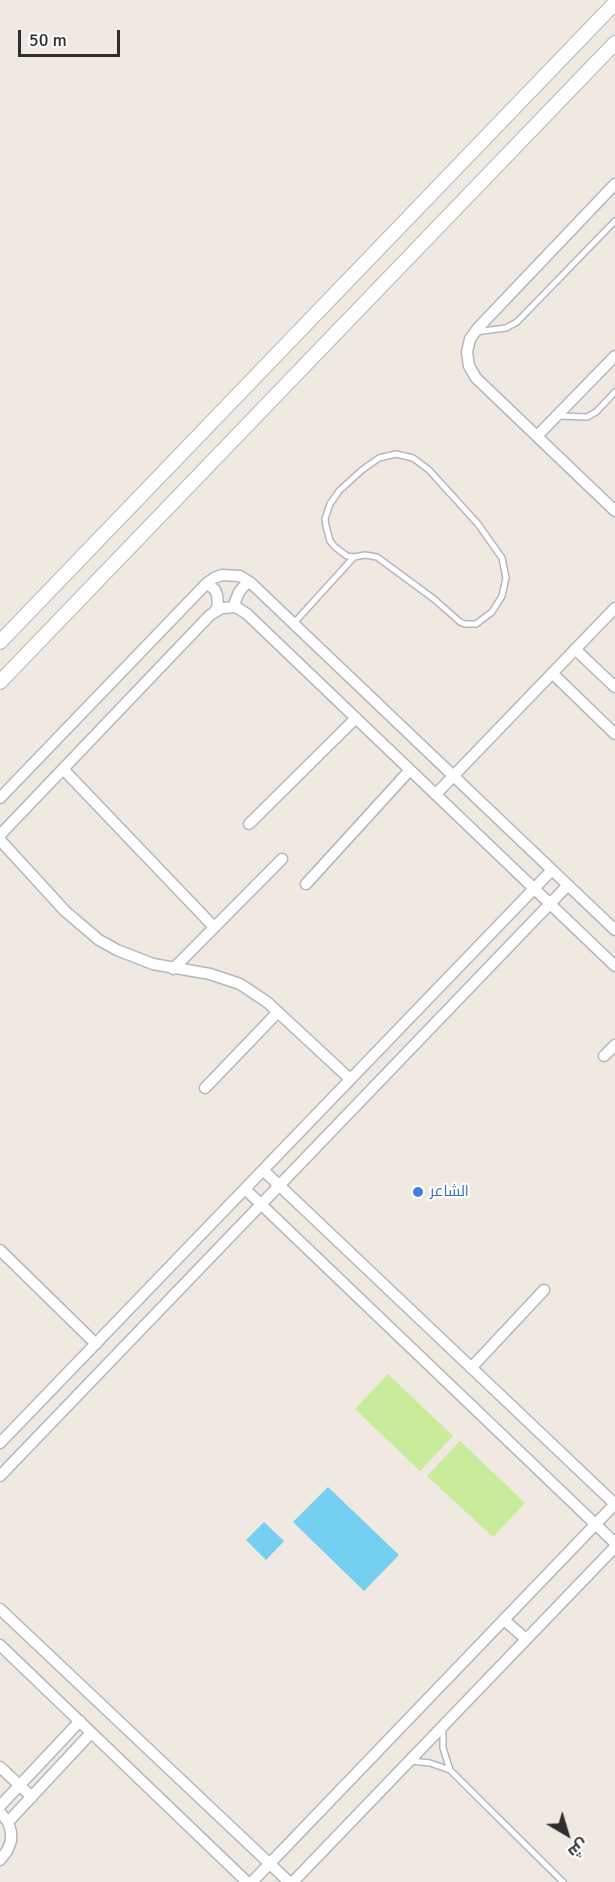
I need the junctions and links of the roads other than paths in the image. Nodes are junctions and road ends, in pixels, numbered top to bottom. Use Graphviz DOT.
graph roads {
  1 [pos="615,3"];
  2 [pos="615,43"];
  3 [pos="615,184"];
  4 [pos="615,221"];
  5 [pos="474,333"];
  6 [pos="615,356"];
  7 [pos="615,392"];
  8 [pos="557,416"];
  9 [pos="537,436"];
  10 [pos="615,511"];
  11 [pos="354,557"];
  12 [pos="251,583"];
  13 [pos="207,584"];
  14 [pos="236,607"];
  15 [pos="615,608"];
  16 [pos="216,611"];
  17 [pos="294,623"];
  18 [pos="0,642"];
  19 [pos="576,649"];
  20 [pos="552,673"];
  21 [pos="0,681"];
  22 [pos="615,687"];
  23 [pos="356,718"];
  24 [pos="615,734"];
  25 [pos="63,769"];
  26 [pos="410,770"];
  27 [pos="454,776"];
  28 [pos="436,794"];
  29 [pos="0,798"];
  30 [pos="249,824"];
  31 [pos="0,835"];
  32 [pos="0,840"];
  33 [pos="282,859"];
  34 [pos="552,870"];
  35 [pos="306,884"];
  36 [pos="568,885"];
  37 [pos="534,888"];
  38 [pos="550,904"];
  39 [pos="214,927"];
  40 [pos="615,930"];
  41 [pos="615,966"];
  42 [pos="173,969"];
  43 [pos="278,1012"];
  44 [pos="615,1045"];
  45 [pos="604,1056"];
  46 [pos="350,1079"];
  47 [pos="205,1088"];
  48 [pos="263,1170"];
  49 [pos="279,1186"];
  50 [pos="244,1189"];
  51 [pos="261,1205"];
  52 [pos="0,1250"];
  53 [pos="544,1290"];
  54 [pos="96,1344"];
  55 [pos="471,1368"];
  56 [pos="0,1443"];
  57 [pos="0,1476"];
  58 [pos="615,1504"];
  59 [pos="596,1525"];
  60 [pos="615,1545"];
  61 [pos="0,1609"];
  62 [pos="504,1620"];
  63 [pos="526,1639"];
  64 [pos="0,1645"];
  65 [pos="80,1721"];
  66 [pos="443,1726"];
  67 [pos="92,1733"];
  68 [pos="409,1761"];
  69 [pos="0,1767"];
  70 [pos="450,1770"];
  71 [pos="20,1786"];
  72 [pos="32,1797"];
  73 [pos="0,1806"];
  74 [pos="0,1812"];
  75 [pos="8,1822"];
  76 [pos="0,1860"];
  77 [pos="270,1864"];
  78 [pos="247,1882"];
  79 [pos="252,1882"];
  80 [pos="289,1882"];
  81 [pos="293,1882"];
  82 [pos="563,1882"];
  1 -- 18 [label="street"];
  2 -- 21 [label="street"];
  3 -- 5 [label="street"];
  4 -- 5 [label="lane"];
  5 -- 9 [label="street"];
  6 -- 8 [label="street"];
  7 -- 8 [label="lane"];
  8 -- 9 [label="street"];
  9 -- 10 [label="street"];
  11 -- 11 [label="lane"];
  11 -- 17 [label="lane"];
  12 -- 13 [label="street"];
  12 -- 14 [label="street"];
  12 -- 17 [label="street"];
  13 -- 16 [label="street"];
  13 -- 29 [label="street"];
  14 -- 16 [label="street"];
  14 -- 23 [label="street"];
  15 -- 19 [label="street"];
  16 -- 25 [label="street"];
  17 -- 27 [label="street"];
  19 -- 20 [label="street"];
  19 -- 22 [label="street"];
  20 -- 24 [label="street"];
  20 -- 27 [label="street"];
  23 -- 26 [label="street"];
  23 -- 30 [label="street"];
  25 -- 31 [label="street"];
  25 -- 39 [label="street"];
  26 -- 28 [label="street"];
  26 -- 35 [label="street"];
  27 -- 28 [label="street"];
  27 -- 34 [label="street"];
  28 -- 37 [label="street"];
  32 -- 42 [label="street"];
  33 -- 39 [label="street"];
  34 -- 36 [label="street"];
  34 -- 37 [label="street"];
  36 -- 38 [label="street"];
  36 -- 40 [label="street"];
  37 -- 38 [label="street"];
  37 -- 46 [label="street"];
  38 -- 41 [label="street"];
  38 -- 49 [label="street"];
  39 -- 42 [label="street"];
  42 -- 43 [label="street"];
  43 -- 46 [label="street"];
  43 -- 47 [label="street"];
  44 -- 45 [label="street"];
  46 -- 48 [label="street"];
  48 -- 49 [label="street"];
  48 -- 50 [label="street"];
  49 -- 51 [label="street"];
  49 -- 55 [label="street"];
  50 -- 51 [label="street"];
  50 -- 54 [label="street"];
  51 -- 57 [label="street"];
  51 -- 59 [label="street"];
  52 -- 54 [label="street"];
  53 -- 55 [label="street"];
  54 -- 56 [label="street"];
  55 -- 58 [label="street"];
  58 -- 59 [label="street"];
  59 -- 60 [label="street"];
  59 -- 62 [label="street"];
  60 -- 63 [label="street"];
  61 -- 77 [label="street"];
  62 -- 63 [label="street"];
  62 -- 77 [label="street"];
  63 -- 66 [label="street"];
  64 -- 65 [label="street"];
  65 -- 67 [label="street"];
  65 -- 71 [label="street"];
  66 -- 68 [label="street"];
  66 -- 70 [label="lane"];
  67 -- 72 [label="street"];
  67 -- 78 [label="street"];
  68 -- 70 [label="lane"];
  68 -- 81 [label="street"];
  69 -- 71 [label="street"];
  70 -- 82 [label="lane"];
  71 -- 72 [label="street"];
  71 -- 73 [label="street"];
  72 -- 75 [label="street"];
  74 -- 75 [label="street"];
  75 -- 76 [label="street"];
  77 -- 79 [label="street"];
  77 -- 80 [label="street"];
}
